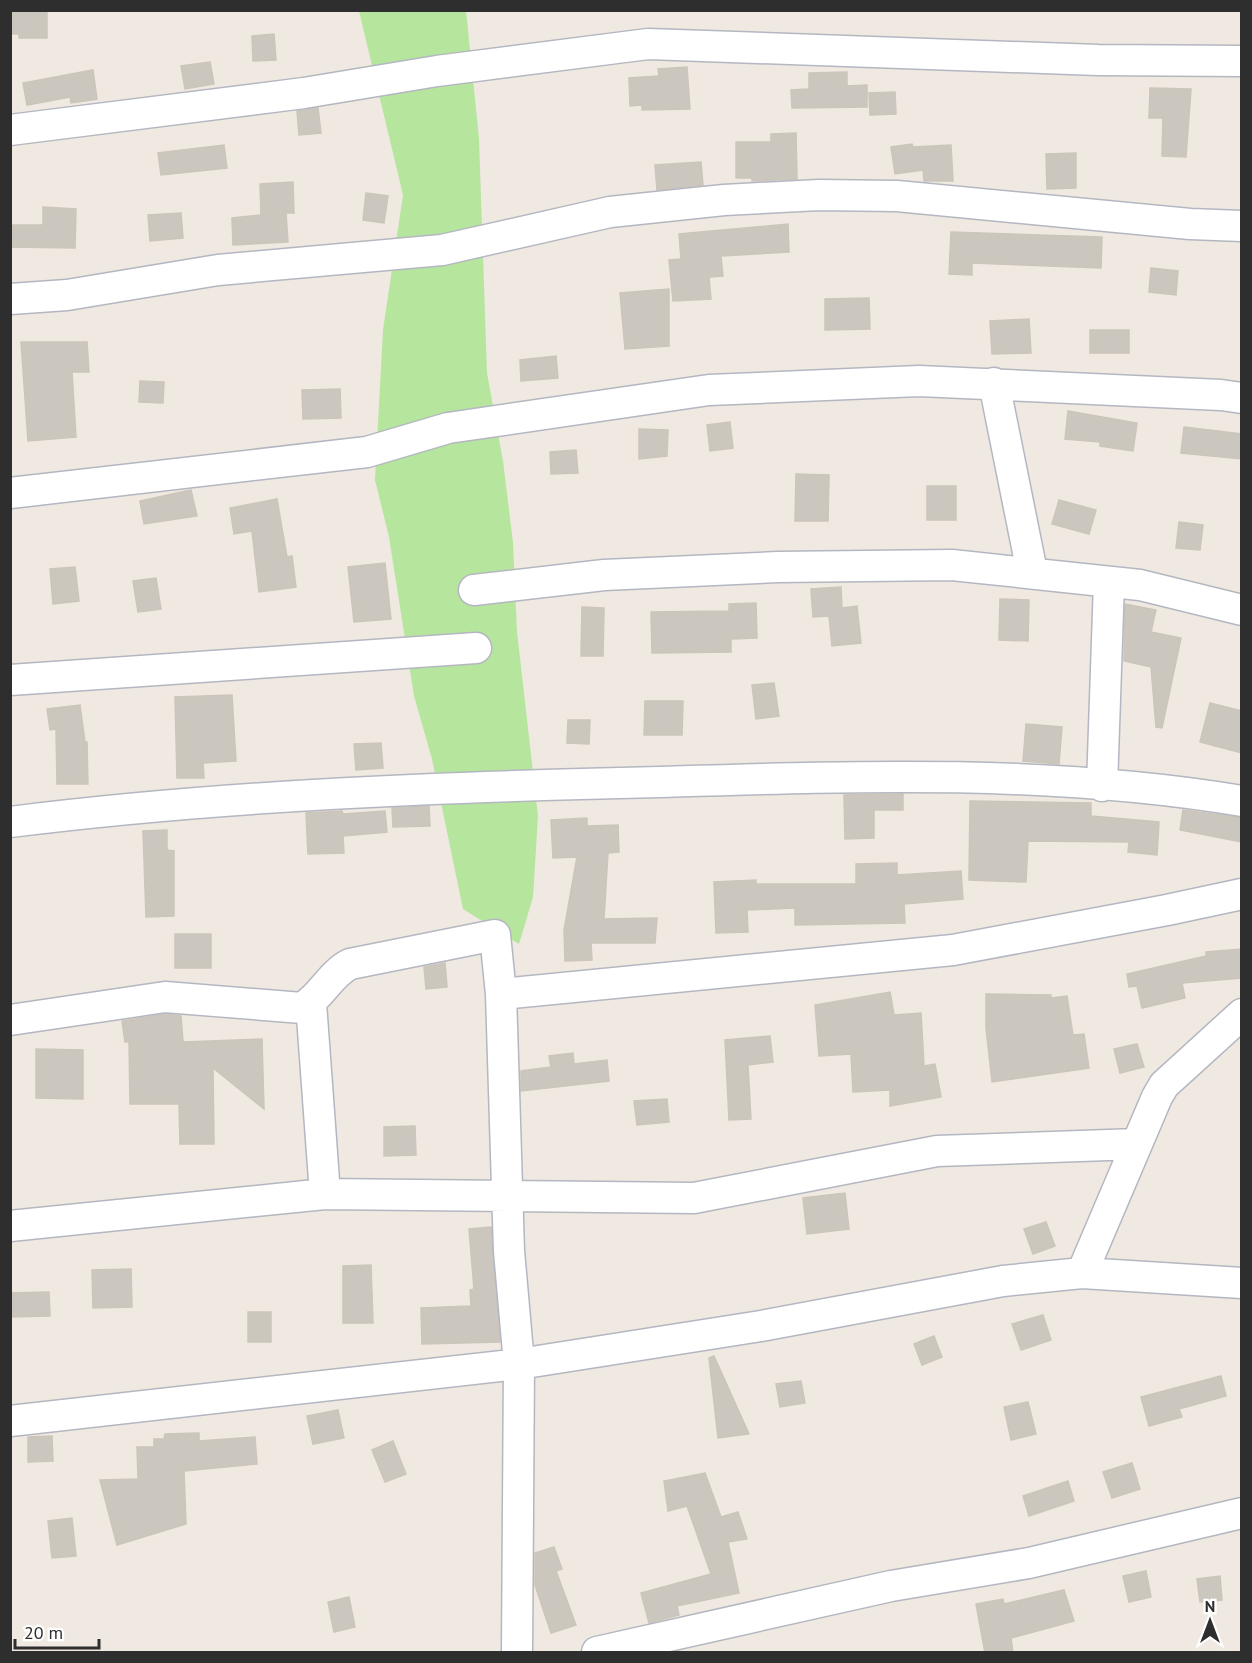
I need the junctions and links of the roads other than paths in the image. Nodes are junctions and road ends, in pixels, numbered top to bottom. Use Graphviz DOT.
graph roads {
  1 [pos="1242,61"];
  2 [pos="10,130"];
  3 [pos="1242,226"];
  4 [pos="10,299"];
  5 [pos="994,383"];
  6 [pos="1242,398"];
  7 [pos="10,493"];
  8 [pos="1032,572"];
  9 [pos="1109,582"];
  10 [pos="474,591"];
  11 [pos="1242,610"];
  12 [pos="476,648"];
  13 [pos="10,681"];
  14 [pos="1101,786"];
  15 [pos="1242,801"];
  16 [pos="10,822"];
  17 [pos="1242,894"];
  18 [pos="501,994"];
  19 [pos="311,1002"];
  20 [pos="1242,1014"];
  21 [pos="10,1020"];
  22 [pos="1137,1144"];
  23 [pos="325,1194"];
  24 [pos="507,1195"];
  25 [pos="10,1226"];
  26 [pos="1082,1273"];
  27 [pos="1242,1283"];
  28 [pos="519,1364"];
  29 [pos="10,1421"];
  30 [pos="1242,1513"];
  31 [pos="517,1653"];
  32 [pos="597,1653"];
  1 -- 2 [label="street"];
  3 -- 4 [label="street"];
  5 -- 6 [label="street"];
  5 -- 7 [label="street"];
  5 -- 8 [label="street"];
  8 -- 9 [label="street"];
  8 -- 10 [label="street"];
  9 -- 11 [label="street"];
  9 -- 14 [label="street"];
  12 -- 13 [label="street"];
  14 -- 15 [label="street"];
  14 -- 16 [label="street"];
  17 -- 18 [label="street"];
  18 -- 19 [label="street"];
  18 -- 24 [label="street"];
  19 -- 21 [label="street"];
  19 -- 23 [label="street"];
  20 -- 22 [label="street"];
  22 -- 24 [label="street"];
  22 -- 26 [label="street"];
  23 -- 24 [label="street"];
  23 -- 25 [label="street"];
  24 -- 28 [label="street"];
  26 -- 27 [label="street"];
  26 -- 28 [label="street"];
  28 -- 29 [label="street"];
  28 -- 31 [label="street"];
  30 -- 32 [label="street"];
}
